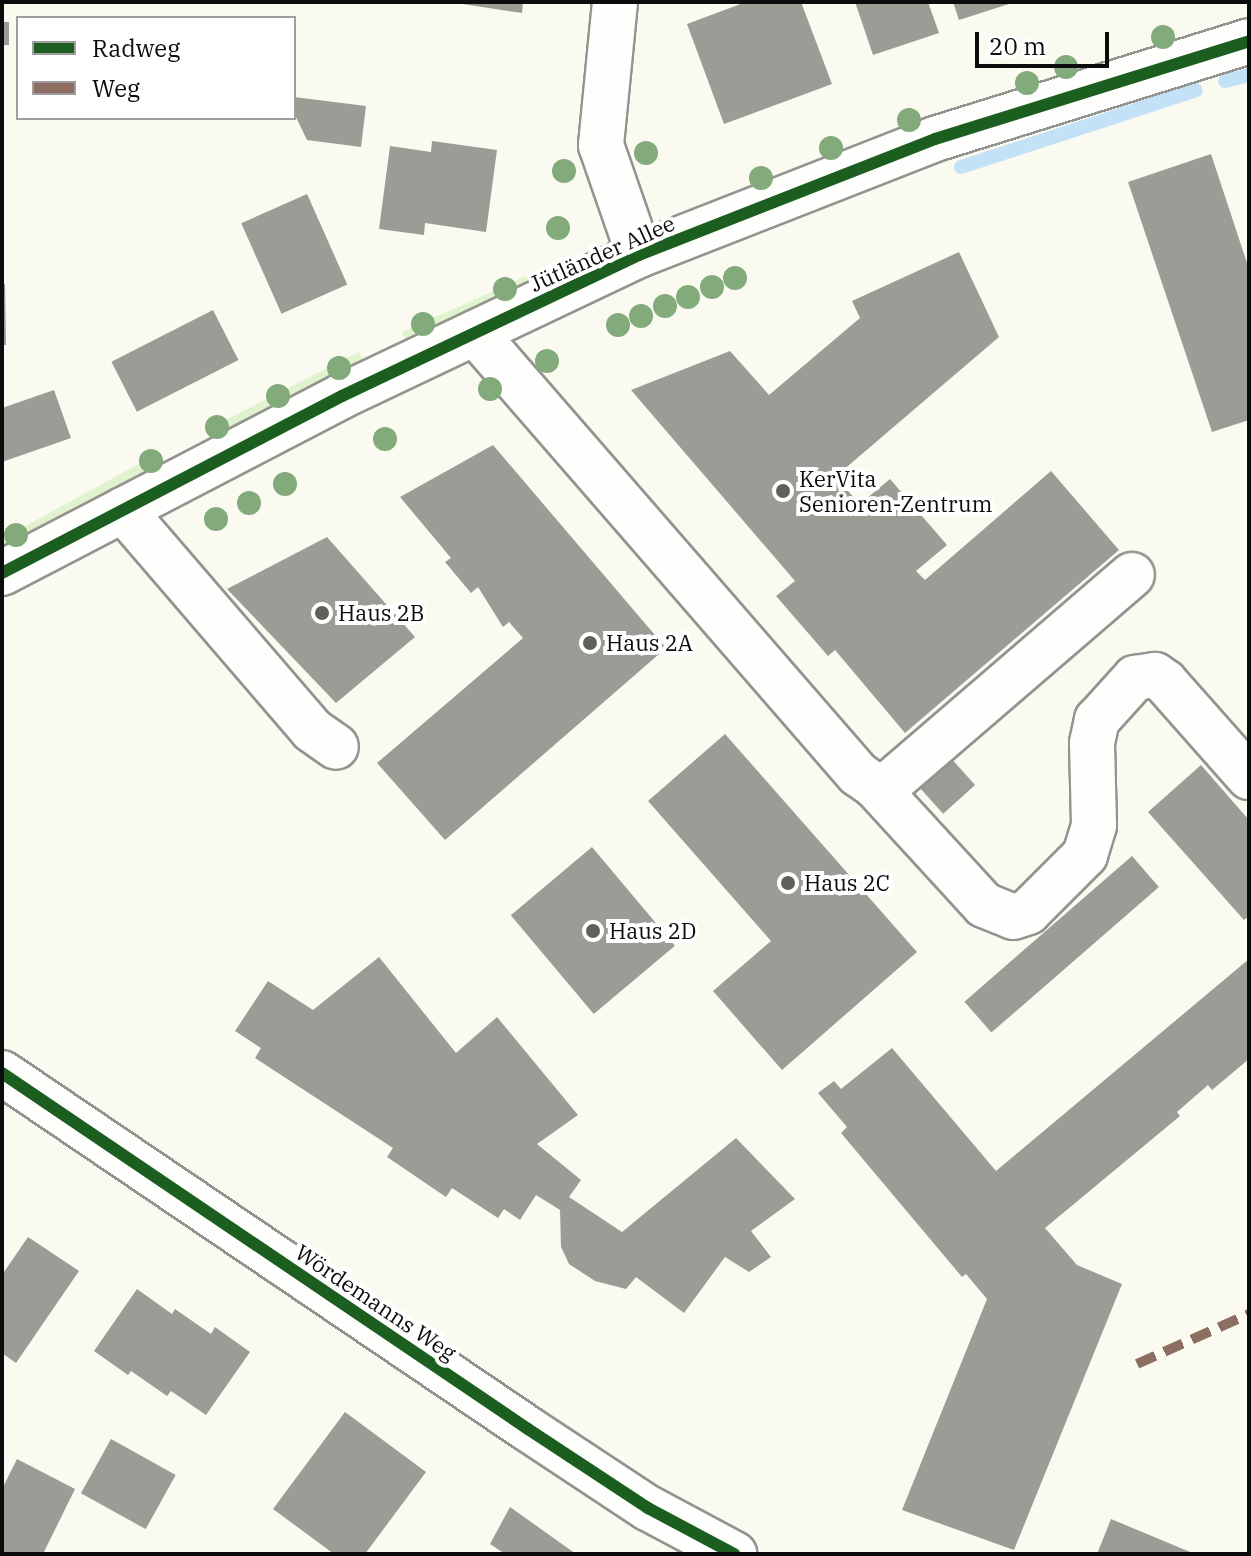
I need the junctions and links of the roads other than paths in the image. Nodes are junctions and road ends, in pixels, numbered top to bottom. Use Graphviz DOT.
graph roads {
  1 [pos="615,2"];
  2 [pos="1249,41"];
  3 [pos="639,255"];
  4 [pos="475,333"];
  5 [pos="123,510"];
  6 [pos="2,573"];
  7 [pos="1132,575"];
  8 [pos="336,747"];
  9 [pos="1249,777"];
  10 [pos="875,786"];
  11 [pos="2,1073"];
  12 [pos="690,1545"];
  13 [pos="734,1554"];
  1 -- 3 [label="street"];
  2 -- 3 [label="street, Jütländer Allee"];
  3 -- 4 [label="street, Jütländer Allee"];
  4 -- 5 [label="street, Jütländer Allee"];
  4 -- 10 [label="street"];
  5 -- 6 [label="street, Jütländer Allee"];
  5 -- 8 [label="street"];
  7 -- 10 [label="street"];
  9 -- 10 [label="street"];
  11 -- 12 [label="street, Wördemanns Weg"];
  12 -- 13 [label="street, Wördemanns Weg"];
}
